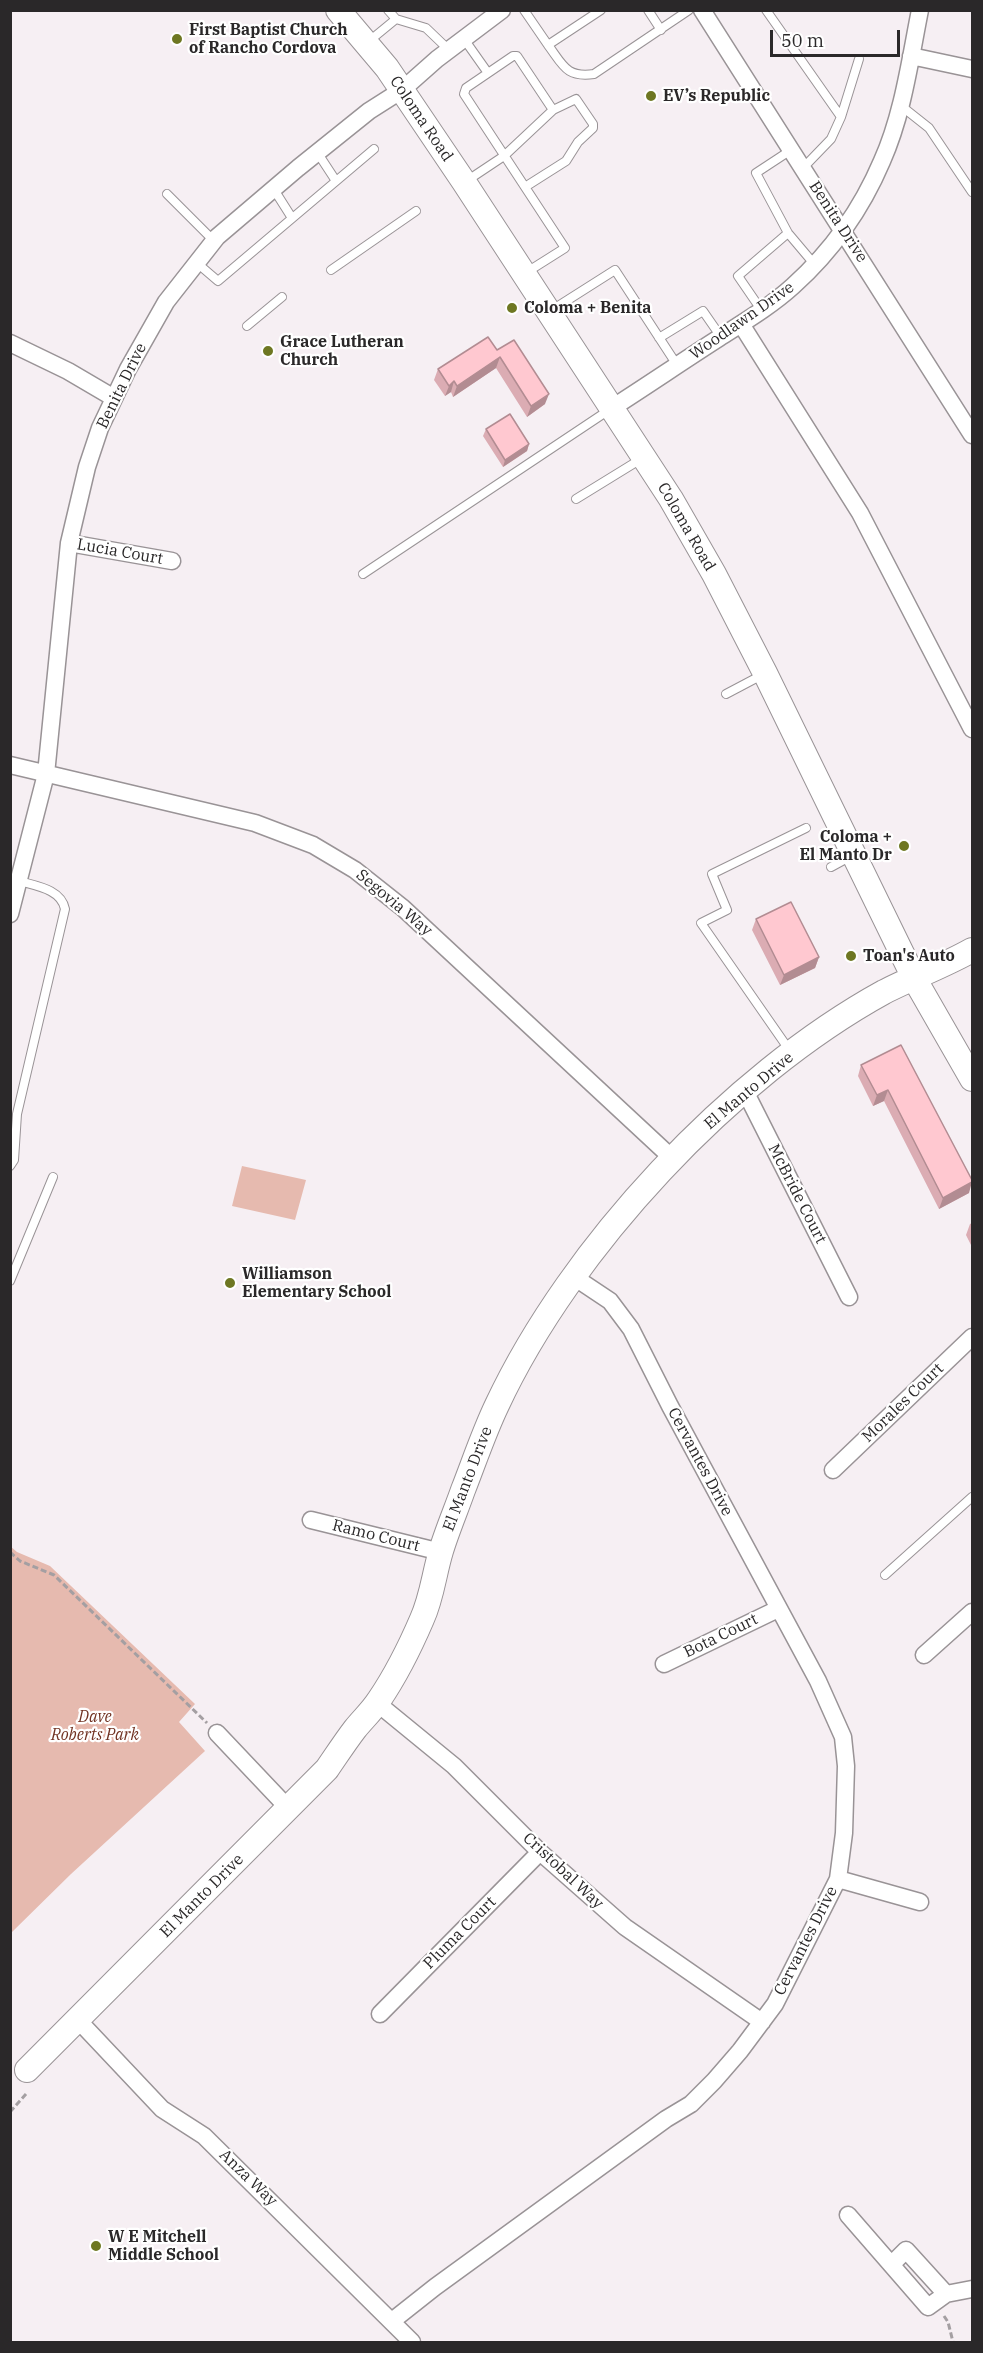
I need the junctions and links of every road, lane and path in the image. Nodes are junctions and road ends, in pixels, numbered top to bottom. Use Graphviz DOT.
graph roads {
  1 [pos="338,10"];
  2 [pos="388,10"];
  3 [pos="502,10"];
  4 [pos="524,10"];
  5 [pos="601,10"];
  6 [pos="648,10"];
  7 [pos="689,10"];
  8 [pos="702,10"];
  9 [pos="766,10"];
  10 [pos="920,10"];
  11 [pos="396,19"];
  12 [pos="661,30"];
  13 [pos="464,39"];
  14 [pos="367,43"];
  15 [pos="548,45"];
  16 [pos="449,50"];
  17 [pos="911,56"];
  18 [pos="859,59"];
  19 [pos="972,69"];
  20 [pos="488,73"];
  21 [pos="402,90"];
  22 [pos="899,105"];
  23 [pos="553,110"];
  24 [pos="841,117"];
  25 [pos="375,149"];
  26 [pos="791,150"];
  27 [pos="317,152"];
  28 [pos="504,156"];
  29 [pos="803,168"];
  30 [pos="336,181"];
  31 [pos="464,182"];
  32 [pos="525,187"];
  33 [pos="273,188"];
  34 [pos="972,192"];
  35 [pos="166,194"];
  36 [pos="416,211"];
  37 [pos="292,218"];
  38 [pos="843,231"];
  39 [pos="788,233"];
  40 [pos="214,241"];
  41 [pos="197,263"];
  42 [pos="815,265"];
  43 [pos="331,270"];
  44 [pos="524,274"];
  45 [pos="282,297"];
  46 [pos="762,310"];
  47 [pos="549,312"];
  48 [pos="741,324"];
  49 [pos="247,326"];
  50 [pos="721,337"];
  51 [pos="659,338"];
  52 [pos="10,342"];
  53 [pos="677,365"];
  54 [pos="114,398"];
  55 [pos="612,408"];
  56 [pos="972,435"];
  57 [pos="644,457"];
  58 [pos="576,499"];
  59 [pos="69,543"];
  60 [pos="172,561"];
  61 [pos="363,574"];
  62 [pos="765,673"];
  63 [pos="726,694"];
  64 [pos="972,729"];
  65 [pos="10,765"];
  66 [pos="46,774"];
  67 [pos="806,828"];
  68 [pos="854,855"];
  69 [pos="831,867"];
  70 [pos="19,881"];
  71 [pos="10,914"];
  72 [pos="972,950"];
  73 [pos="914,978"];
  74 [pos="792,1054"];
  75 [pos="972,1079"];
  76 [pos="745,1092"];
  77 [pos="14,1116"];
  78 [pos="672,1158"];
  79 [pos="12,1161"];
  80 [pos="53,1177"];
  81 [pos="574,1277"];
  82 [pos="10,1281"];
  83 [pos="849,1297"];
  84 [pos="972,1337"];
  85 [pos="833,1470"];
  86 [pos="972,1497"];
  87 [pos="311,1520"];
  88 [pos="10,1552"];
  89 [pos="441,1552"];
  90 [pos="885,1575"];
  91 [pos="778,1609"];
  92 [pos="972,1611"];
  93 [pos="924,1655"];
  94 [pos="664,1664"];
  95 [pos="377,1703"];
  96 [pos="217,1733"];
  97 [pos="289,1809"];
  98 [pos="540,1852"];
  99 [pos="838,1879"];
  100 [pos="920,1902"];
  101 [pos="381,2014"];
  102 [pos="78,2020"];
  103 [pos="762,2022"];
  104 [pos="27,2082"];
  105 [pos="10,2112"];
  106 [pos="848,2215"];
  107 [pos="972,2289"];
  108 [pos="940,2298"];
  109 [pos="392,2321"];
  110 [pos="412,2343"];
  111 [pos="952,2343"];
  1 -- 14 [label="street, Coloma Road"];
  2 -- 11 [label="lane"];
  3 -- 13 [label="street, Benita Drive"];
  4 -- 15 [label="lane"];
  5 -- 15 [label="lane"];
  6 -- 12 [label="lane"];
  7 -- 12 [label="lane"];
  8 -- 26 [label="street, Benita Drive"];
  9 -- 24 [label="lane"];
  10 -- 17 [label="street, Woodlawn Drive"];
  11 -- 14 [label="lane"];
  11 -- 16 [label="lane"];
  12 -- 15 [label="lane"];
  13 -- 16 [label="street, Benita Drive"];
  13 -- 20 [label="lane"];
  14 -- 21 [label="street, Coloma Road"];
  16 -- 21 [label="street, Benita Drive"];
  17 -- 19 [label="street"];
  17 -- 22 [label="street, Woodlawn Drive"];
  18 -- 24 [label="lane"];
  20 -- 23 [label="lane"];
  20 -- 28 [label="lane"];
  21 -- 27 [label="street, Benita Drive"];
  21 -- 31 [label="street, Coloma Road"];
  22 -- 34 [label="lane"];
  22 -- 38 [label="street, Woodlawn Drive"];
  23 -- 28 [label="lane"];
  23 -- 32 [label="lane"];
  24 -- 29 [label="lane"];
  25 -- 30 [label="lane"];
  26 -- 29 [label="street, Benita Drive"];
  26 -- 39 [label="lane"];
  27 -- 30 [label="lane"];
  27 -- 33 [label="street, Benita Drive"];
  28 -- 31 [label="lane"];
  28 -- 32 [label="lane"];
  29 -- 38 [label="street, Benita Drive"];
  30 -- 37 [label="lane"];
  31 -- 44 [label="street, Coloma Road"];
  32 -- 44 [label="lane"];
  33 -- 37 [label="lane"];
  33 -- 40 [label="street, Benita Drive"];
  35 -- 40 [label="lane"];
  36 -- 43 [label="lane"];
  37 -- 41 [label="lane"];
  38 -- 42 [label="street, Woodlawn Drive"];
  38 -- 56 [label="street, Benita Drive"];
  39 -- 42 [label="lane"];
  39 -- 46 [label="lane"];
  40 -- 41 [label="street, Benita Drive"];
  41 -- 54 [label="street, Benita Drive"];
  42 -- 46 [label="street, Woodlawn Drive"];
  44 -- 47 [label="street, Coloma Road"];
  45 -- 49 [label="lane"];
  46 -- 48 [label="street, Woodlawn Drive"];
  47 -- 51 [label="lane"];
  47 -- 55 [label="street, Coloma Road"];
  48 -- 50 [label="street, Woodlawn Drive"];
  48 -- 64 [label="street"];
  50 -- 51 [label="lane"];
  50 -- 53 [label="street, Woodlawn Drive"];
  51 -- 53 [label="lane"];
  52 -- 54 [label="street"];
  53 -- 55 [label="street, Woodlawn Drive"];
  54 -- 59 [label="street, Benita Drive"];
  55 -- 57 [label="street, Coloma Road"];
  55 -- 61 [label="lane"];
  57 -- 58 [label="lane"];
  57 -- 62 [label="street, Coloma Road"];
  59 -- 60 [label="street, Lucia Court"];
  59 -- 66 [label="street, Benita Drive"];
  62 -- 63 [label="lane"];
  62 -- 68 [label="street, Coloma Road"];
  65 -- 66 [label="street, Segovia Way"];
  66 -- 70 [label="street, Benita Drive"];
  66 -- 78 [label="street, Segovia Way"];
  67 -- 74 [label="lane"];
  68 -- 69 [label="lane"];
  68 -- 73 [label="street, Coloma Road"];
  70 -- 71 [label="street, Benita Drive"];
  70 -- 77 [label="lane"];
  72 -- 73 [label="street, El Manto Drive"];
  73 -- 74 [label="street, El Manto Drive"];
  73 -- 75 [label="street, Coloma Road"];
  74 -- 76 [label="street, El Manto Drive"];
  76 -- 78 [label="street, El Manto Drive"];
  76 -- 83 [label="street, McBride Court"];
  77 -- 79 [label="lane"];
  78 -- 81 [label="street, El Manto Drive"];
  80 -- 82 [label="lane"];
  81 -- 89 [label="street, El Manto Drive"];
  81 -- 91 [label="street, Cervantes Drive"];
  84 -- 85 [label="street, Morales Court"];
  86 -- 90 [label="lane"];
  87 -- 89 [label="street, Ramo Court"];
  88 -- 96 [label="path"];
  89 -- 95 [label="street, El Manto Drive"];
  91 -- 94 [label="street, Bota Court"];
  91 -- 99 [label="street, Cervantes Drive"];
  92 -- 93 [label="street"];
  95 -- 97 [label="street, El Manto Drive"];
  95 -- 98 [label="street, Cristobal Way"];
  96 -- 97 [label="street"];
  97 -- 102 [label="street, El Manto Drive"];
  98 -- 101 [label="street, Pluma Court"];
  98 -- 103 [label="street, Cristobal Way"];
  99 -- 100 [label="street"];
  99 -- 103 [label="street, Cervantes Drive"];
  102 -- 104 [label="street, El Manto Drive"];
  102 -- 109 [label="street, Anza Way"];
  103 -- 109 [label="street, Cervantes Drive"];
  104 -- 105 [label="path"];
  106 -- 108 [label="street"];
  107 -- 108 [label="street"];
  108 -- 111 [label="path"];
  109 -- 110 [label="street, Anza Way"];
}
